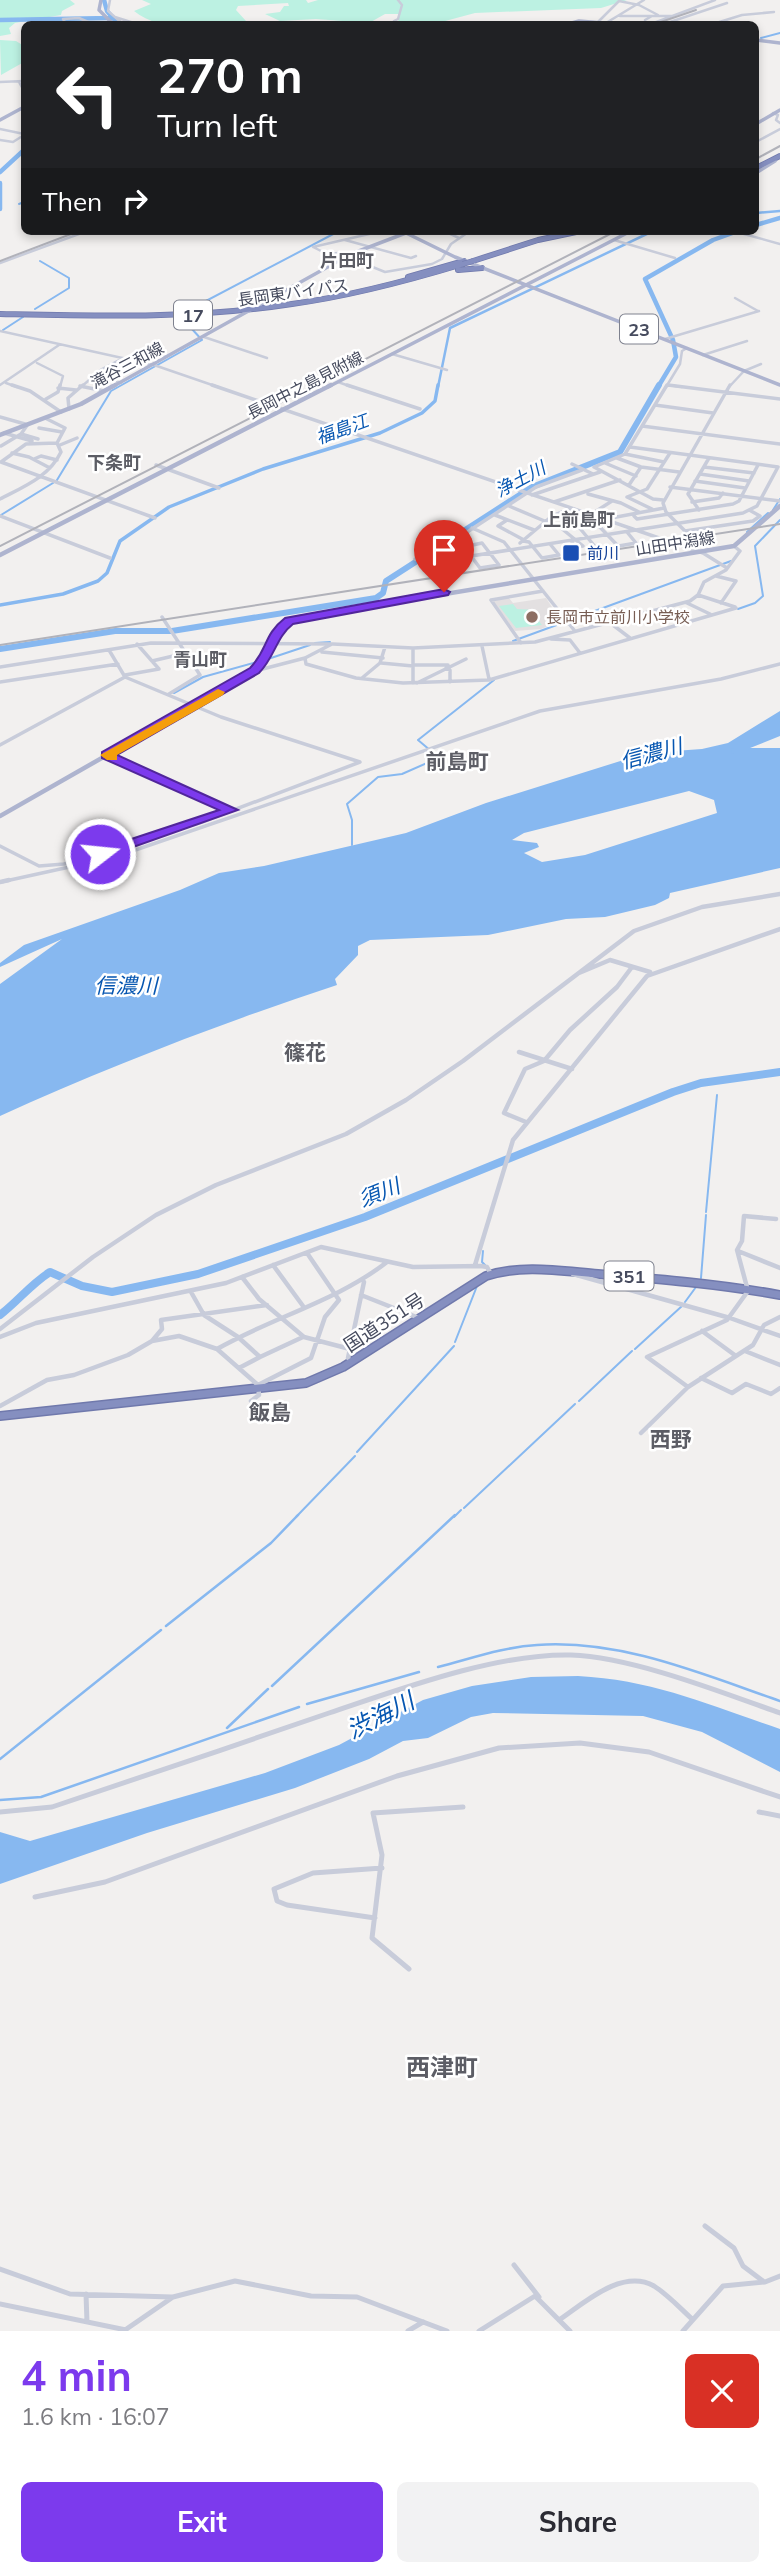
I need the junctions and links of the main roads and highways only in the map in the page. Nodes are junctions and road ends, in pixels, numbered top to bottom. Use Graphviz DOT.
graph roads {
  1 [pos="101,0"];
  2 [pos="110,21"];
  3 [pos="759,40"];
  4 [pos="780,43"];
  5 [pos="21,109"];
  6 [pos="780,110"];
  7 [pos="0,120"];
  8 [pos="759,122"];
  9 [pos="777,158"];
  10 [pos="759,167"];
  11 [pos="399,235"];
  12 [pos="412,235"];
  13 [pos="559,235"];
  14 [pos="623,235"];
  15 [pos="454,259"];
  16 [pos="467,263"];
  17 [pos="482,268"];
  18 [pos="530,287"];
  19 [pos="384,288"];
  20 [pos="350,295"];
  21 [pos="267,301"];
  22 [pos="251,310"];
  23 [pos="0,313"];
  24 [pos="138,316"];
  25 [pos="237,318"];
  26 [pos="780,385"];
  27 [pos="2,434"];
  28 [pos="780,504"];
  29 [pos="0,555"];
  30 [pos="0,816"];
  31 [pos="778,1292"];
  32 [pos="0,1416"];
  1 -- 2 [label="main road"];
  3 -- 4 [label="main road"];
  5 -- 7 [label="main road"];
  6 -- 8 [label="main road"];
  9 -- 10 [label="highway"];
  11 -- 21 [label="main road, 滝谷三和線"];
  12 -- 15 [label="main road"];
  13 -- 16 [label="highway, 長岡東バイパス / 17"];
  14 -- 18 [label="main road, 長岡中之島見附線"];
  15 -- 16 [label="highway"];
  15 -- 19 [label="highway"];
  16 -- 17 [label="highway"];
  16 -- 19 [label="highway, 長岡東バイパス / 17"];
  16 -- 19 [label="highway"];
  17 -- 18 [label="main road, 23"];
  18 -- 26 [label="main road, 23"];
  18 -- 29 [label="main road, 長岡中之島見附線"];
  19 -- 20 [label="highway, 長岡東バイパス / 17"];
  20 -- 21 [label="highway"];
  20 -- 22 [label="highway, 長岡東バイパス / 17"];
  21 -- 22 [label="main road, 滝谷三和線"];
  22 -- 23 [label="highway, 長岡東バイパス / 17"];
  22 -- 24 [label="highway, 長岡東バイパス / 17"];
  22 -- 25 [label="main road, 滝谷三和線"];
  23 -- 24 [label="highway, 長岡東バイパス / 17"];
  24 -- 25 [label="highway"];
  25 -- 27 [label="main road, 滝谷三和線"];
  28 -- 30 [label="main road, 山田中潟線"];
  31 -- 32 [label="highway, 国道351号 / 351"];
}
